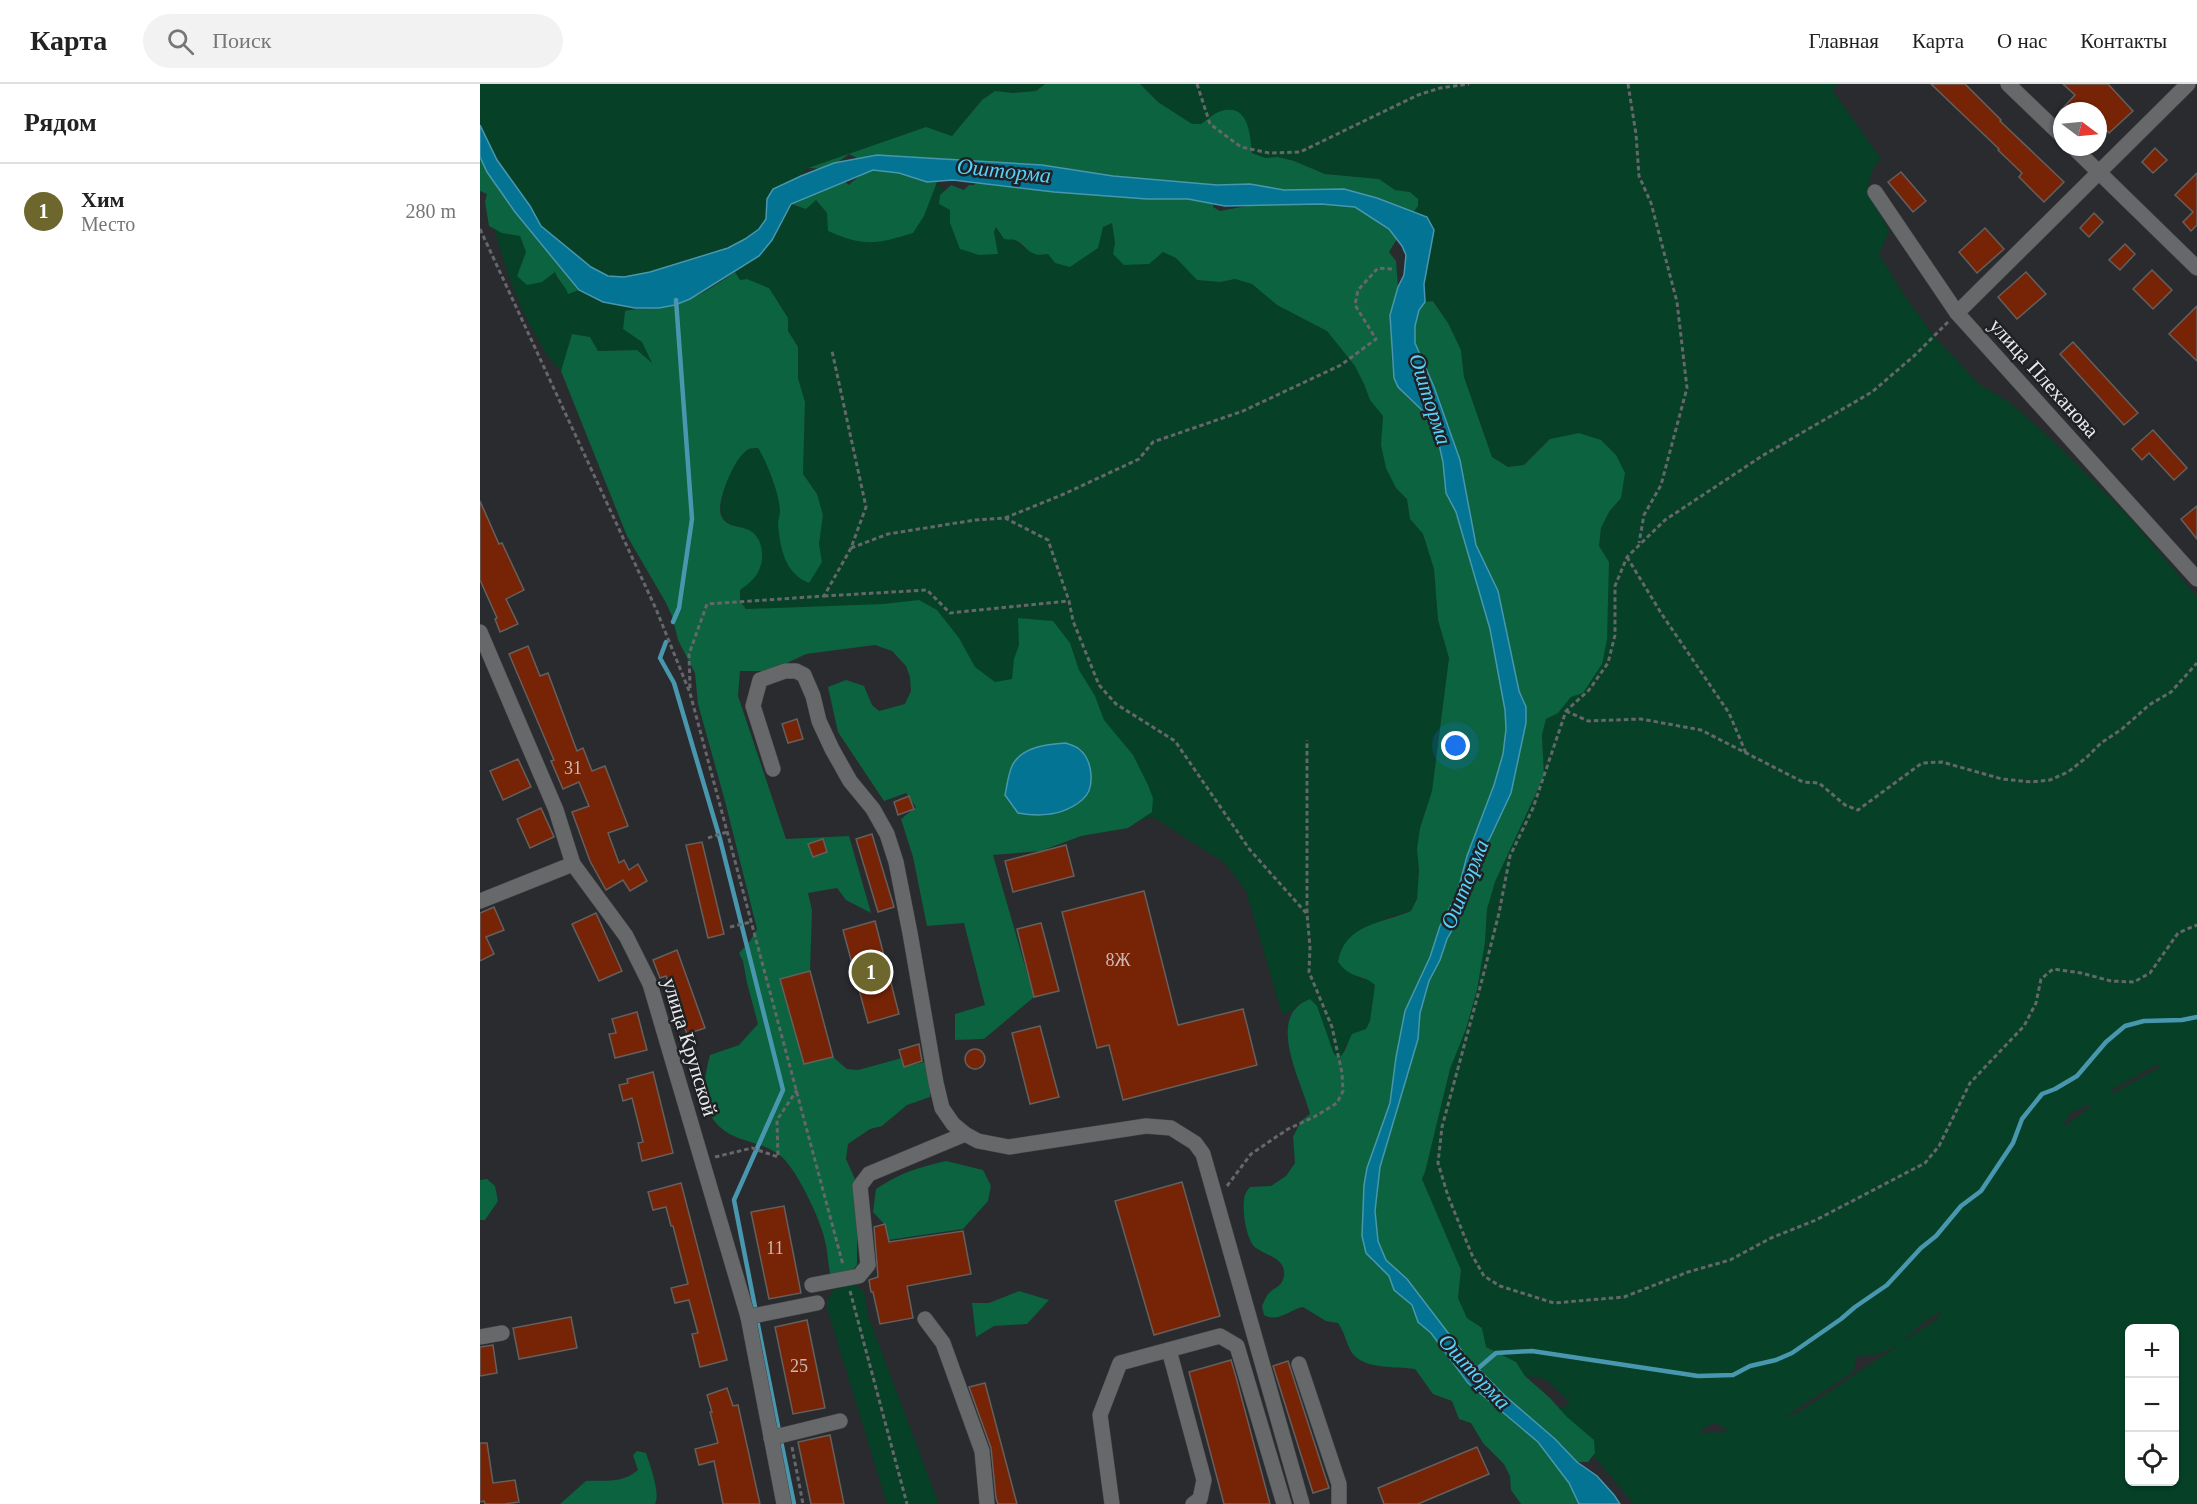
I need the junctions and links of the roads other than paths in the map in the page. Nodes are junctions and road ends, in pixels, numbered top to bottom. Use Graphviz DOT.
graph roads {
  1 [pos="2008,84"];
  2 [pos="2188,84"];
  3 [pos="2053,127"];
  4 [pos="2082,156"];
  5 [pos="2099,172"];
  6 [pos="1875,192"];
  7 [pos="2197,268"];
  8 [pos="1957,313"];
  9 [pos="2197,579"];
  10 [pos="480,632"];
  11 [pos="773,769"];
  12 [pos="573,864"];
  13 [pos="480,901"];
  14 [pos="965,1134"];
  15 [pos="812,1285"];
  16 [pos="817,1303"];
  17 [pos="748,1317"];
  18 [pos="925,1319"];
  19 [pos="502,1333"];
  20 [pos="480,1337"];
  21 [pos="1169,1350"];
  22 [pos="1299,1364"];
  23 [pos="840,1421"];
  24 [pos="771,1437"];
  25 [pos="784,1504"];
  26 [pos="987,1504"];
  27 [pos="1112,1504"];
  28 [pos="1193,1504"];
  29 [pos="1284,1504"];
  30 [pos="1302,1504"];
  31 [pos="1340,1504"];
  1 -- 3 [label="street"];
  2 -- 5 [label="street"];
  4 -- 5 [label="street"];
  5 -- 7 [label="street"];
  5 -- 8 [label="street"];
  6 -- 8 [label="street, улица Плеханова"];
  8 -- 9 [label="street, улица Плеханова"];
  10 -- 12 [label="street, улица Крупской"];
  11 -- 14 [label="street"];
  12 -- 13 [label="street"];
  12 -- 17 [label="street, улица Крупской"];
  14 -- 15 [label="street"];
  14 -- 30 [label="street"];
  16 -- 17 [label="street"];
  17 -- 24 [label="street, улица Крупской"];
  18 -- 26 [label="street"];
  19 -- 20 [label="street"];
  21 -- 27 [label="street"];
  21 -- 28 [label="street"];
  21 -- 29 [label="street"];
  22 -- 31 [label="street"];
  23 -- 24 [label="street"];
  24 -- 25 [label="street, улица Крупской"];
}
